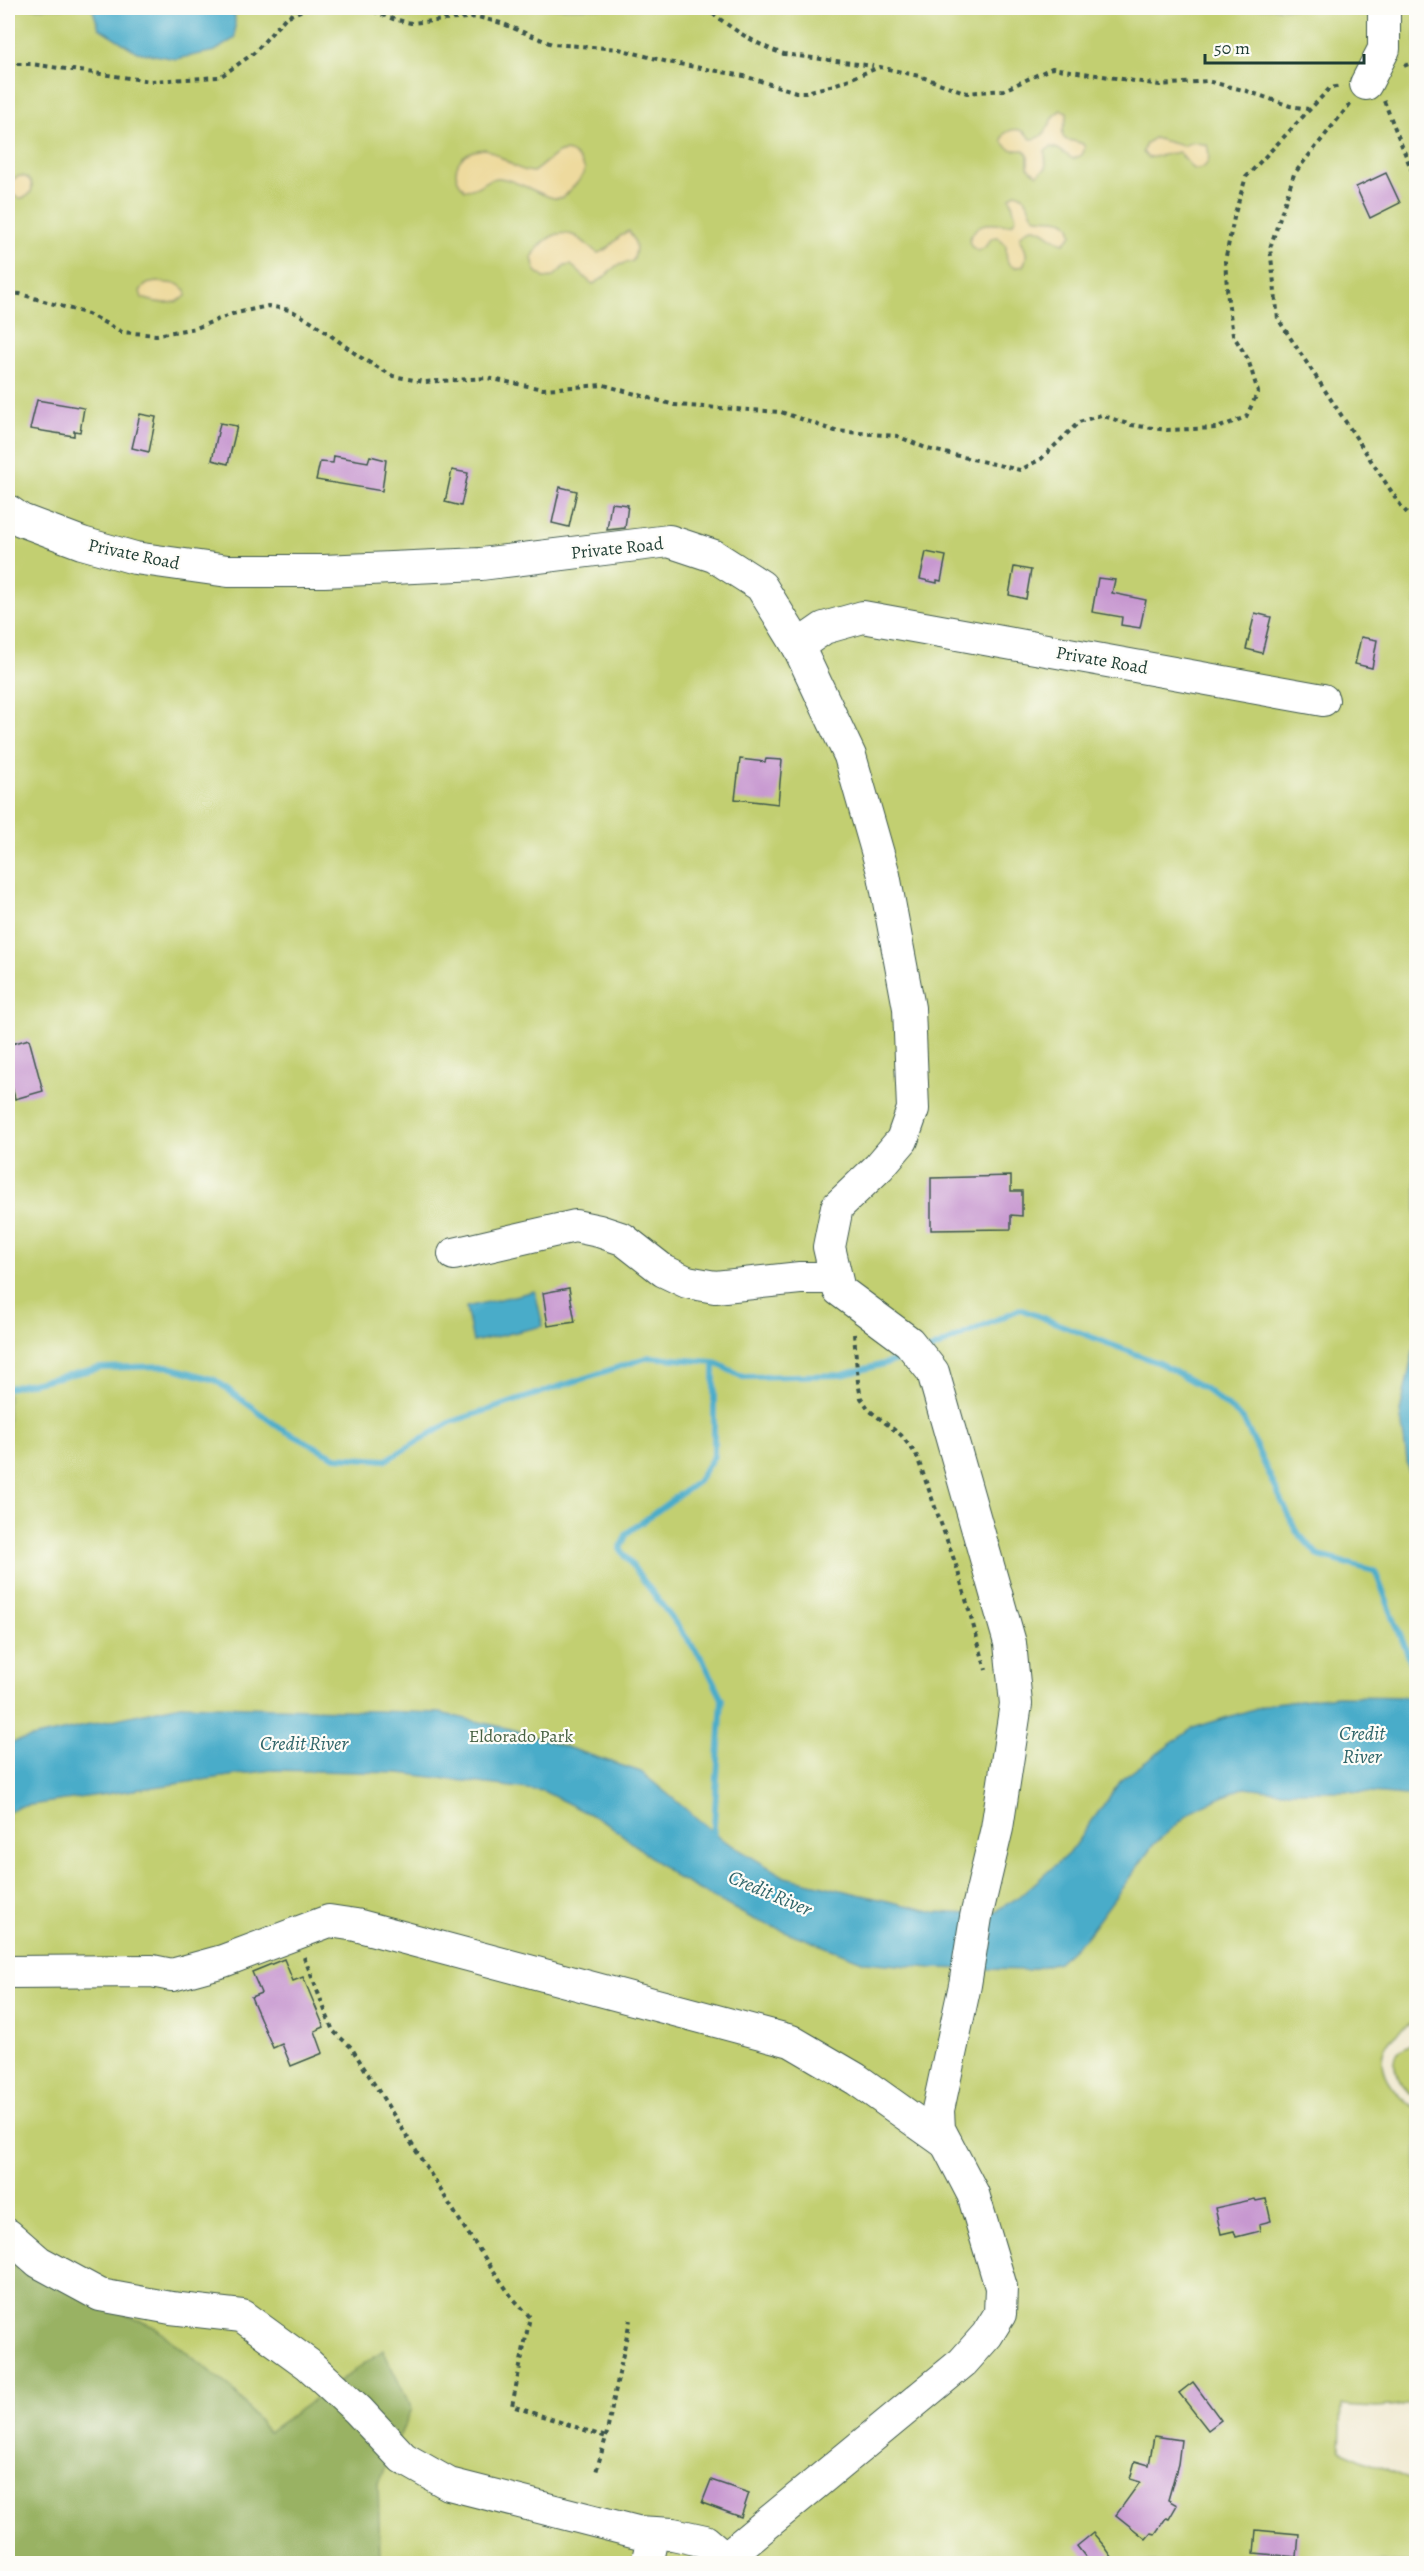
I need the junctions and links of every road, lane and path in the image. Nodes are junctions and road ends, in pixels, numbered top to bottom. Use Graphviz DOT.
graph roads {
  1 [pos="307,8"];
  2 [pos="365,8"];
  3 [pos="705,8"];
  4 [pos="1384,8"];
  5 [pos="295,10"];
  6 [pos="8,64"];
  7 [pos="880,67"];
  8 [pos="1374,90"];
  9 [pos="1416,181"];
  10 [pos="8,293"];
  11 [pos="8,511"];
  12 [pos="1416,523"];
  13 [pos="798,646"];
  14 [pos="1323,700"];
  15 [pos="454,1254"];
  16 [pos="834,1278"];
  17 [pos="852,1330"];
  18 [pos="989,1676"];
  19 [pos="294,1934"];
  20 [pos="8,1972"];
  21 [pos="1416,2004"];
  22 [pos="1416,2016"];
  23 [pos="946,2144"];
  24 [pos="8,2235"];
  25 [pos="630,2320"];
  26 [pos="606,2437"];
  27 [pos="596,2472"];
  28 [pos="654,2533"];
  29 [pos="721,2560"];
  30 [pos="647,2564"];
  1 -- 5 [label="path"];
  2 -- 7 [label="path"];
  3 -- 7 [label="path"];
  4 -- 8 [label="street"];
  5 -- 6 [label="path"];
  7 -- 10 [label="path"];
  8 -- 9 [label="path"];
  8 -- 12 [label="path"];
  11 -- 13 [label="street, Private Road"];
  13 -- 14 [label="street, Private Road"];
  13 -- 16 [label="street"];
  15 -- 16 [label="street"];
  16 -- 23 [label="street"];
  17 -- 18 [label="path"];
  19 -- 20 [label="street"];
  19 -- 23 [label="street"];
  19 -- 26 [label="path"];
  21 -- 22 [label="path"];
  23 -- 29 [label="street"];
  24 -- 28 [label="street"];
  25 -- 26 [label="path"];
  26 -- 27 [label="path"];
  28 -- 29 [label="street"];
  28 -- 30 [label="street"];
}
